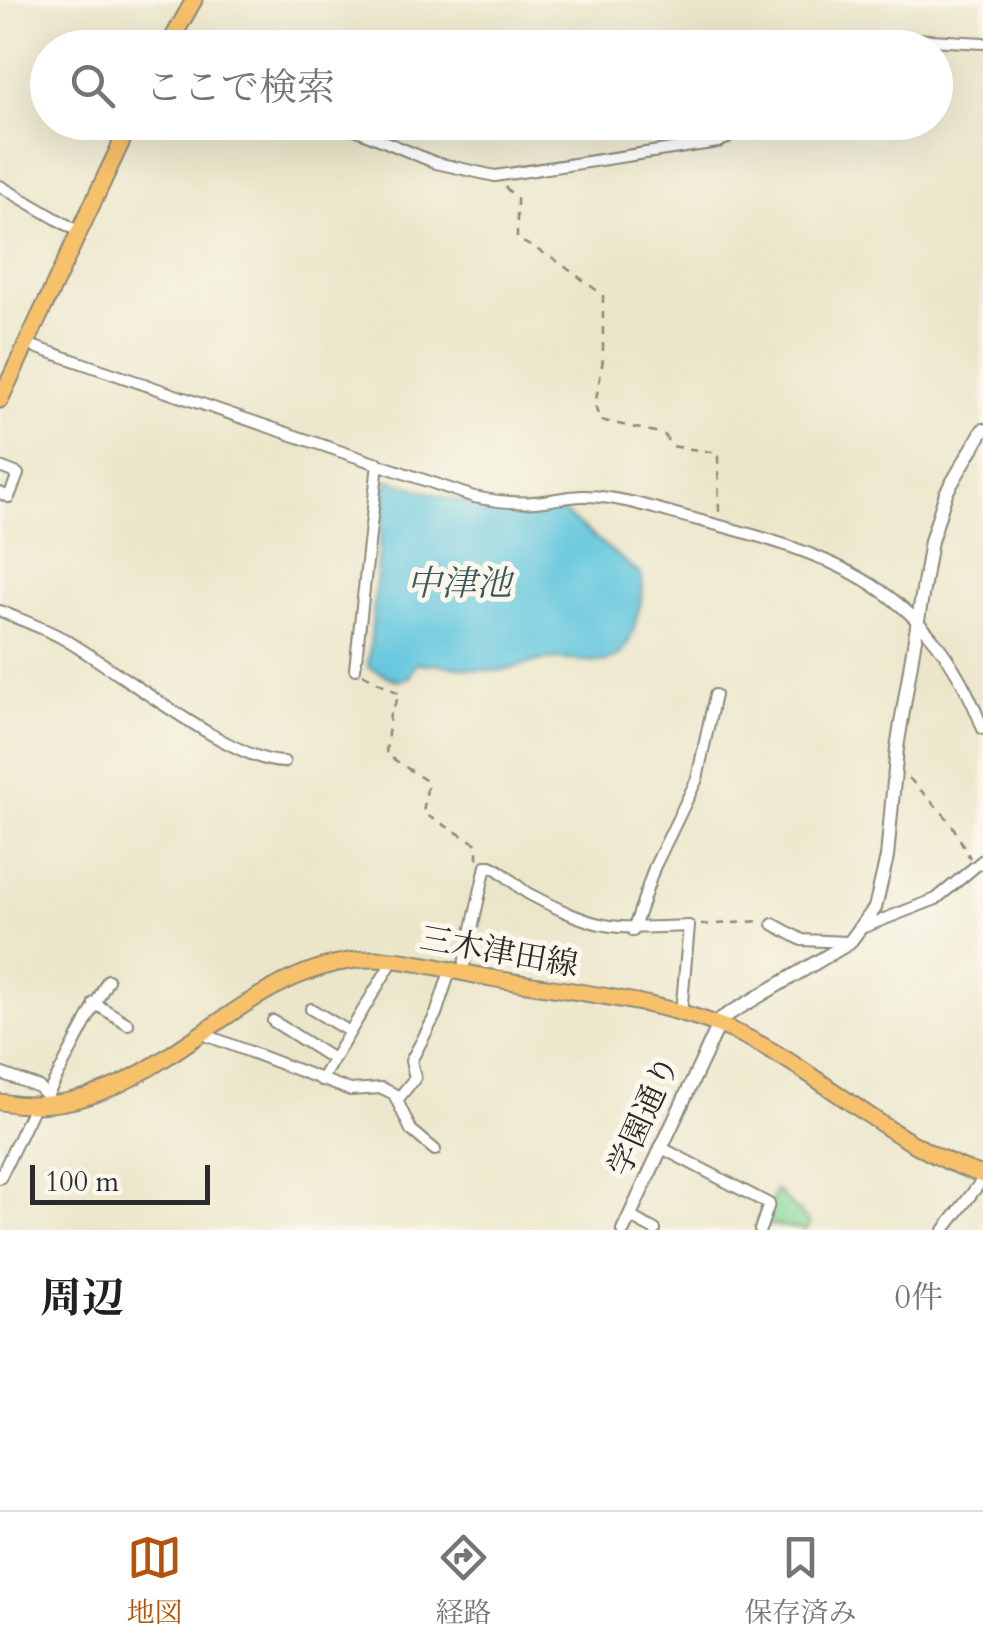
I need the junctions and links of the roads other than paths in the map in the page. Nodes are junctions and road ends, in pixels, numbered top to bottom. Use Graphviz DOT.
graph roads {
  1 [pos="194,0"];
  2 [pos="177,30"];
  3 [pos="953,41"];
  4 [pos="983,43"];
  5 [pos="122,140"];
  6 [pos="382,140"];
  7 [pos="722,140"];
  8 [pos="0,186"];
  9 [pos="79,232"];
  10 [pos="26,344"];
  11 [pos="0,400"];
  12 [pos="983,430"];
  13 [pos="378,463"];
  14 [pos="0,467"];
  15 [pos="0,493"];
  16 [pos="0,612"];
  17 [pos="917,619"];
  18 [pos="354,669"];
  19 [pos="715,695"];
  20 [pos="983,729"];
  21 [pos="284,762"];
  22 [pos="983,860"];
  23 [pos="773,924"];
  24 [pos="864,927"];
  25 [pos="634,931"];
  26 [pos="849,942"];
  27 [pos="392,962"];
  28 [pos="456,972"];
  29 [pos="108,980"];
  30 [pos="94,1003"];
  31 [pos="311,1009"];
  32 [pos="680,1014"];
  33 [pos="273,1022"];
  34 [pos="128,1024"];
  35 [pos="716,1026"];
  36 [pos="350,1032"];
  37 [pos="203,1034"];
  38 [pos="333,1059"];
  39 [pos="0,1073"];
  40 [pos="321,1080"];
  41 [pos="49,1100"];
  42 [pos="397,1100"];
  43 [pos="0,1102"];
  44 [pos="34,1106"];
  45 [pos="660,1147"];
  46 [pos="435,1150"];
  47 [pos="983,1177"];
  48 [pos="0,1178"];
  49 [pos="626,1223"];
  50 [pos="655,1230"];
  51 [pos="760,1230"];
  52 [pos="944,1230"];
  1 -- 2 [label="main road"];
  3 -- 4 [label="street"];
  5 -- 9 [label="main road"];
  6 -- 7 [label="street"];
  8 -- 9 [label="street"];
  9 -- 10 [label="main road"];
  10 -- 11 [label="main road"];
  10 -- 13 [label="street"];
  12 -- 17 [label="street"];
  13 -- 17 [label="street"];
  13 -- 18 [label="street"];
  14 -- 15 [label="street"];
  16 -- 21 [label="street"];
  17 -- 20 [label="street"];
  17 -- 24 [label="street"];
  19 -- 25 [label="street"];
  22 -- 24 [label="street"];
  23 -- 26 [label="street"];
  24 -- 26 [label="street"];
  25 -- 28 [label="street"];
  25 -- 32 [label="street"];
  26 -- 35 [label="street"];
  27 -- 28 [label="main road, 三木津田線"];
  27 -- 36 [label="street"];
  27 -- 37 [label="main road, 三木津田線"];
  28 -- 32 [label="main road, 三木津田線"];
  28 -- 42 [label="street"];
  29 -- 30 [label="street"];
  30 -- 34 [label="street"];
  30 -- 41 [label="street"];
  31 -- 36 [label="street"];
  32 -- 35 [label="main road, 三木津田線"];
  33 -- 38 [label="street"];
  35 -- 45 [label="street, 学園通り"];
  35 -- 47 [label="main road, 三木津田線"];
  36 -- 38 [label="street"];
  37 -- 40 [label="street"];
  37 -- 41 [label="main road, 三木津田線"];
  38 -- 40 [label="street"];
  39 -- 41 [label="street"];
  40 -- 42 [label="street"];
  41 -- 44 [label="main road, 三木津田線"];
  42 -- 46 [label="street"];
  43 -- 44 [label="main road, 三木津田線"];
  44 -- 48 [label="street"];
  45 -- 49 [label="street, 学園通り"];
  45 -- 51 [label="street"];
  47 -- 52 [label="street"];
  49 -- 50 [label="street"];
}
